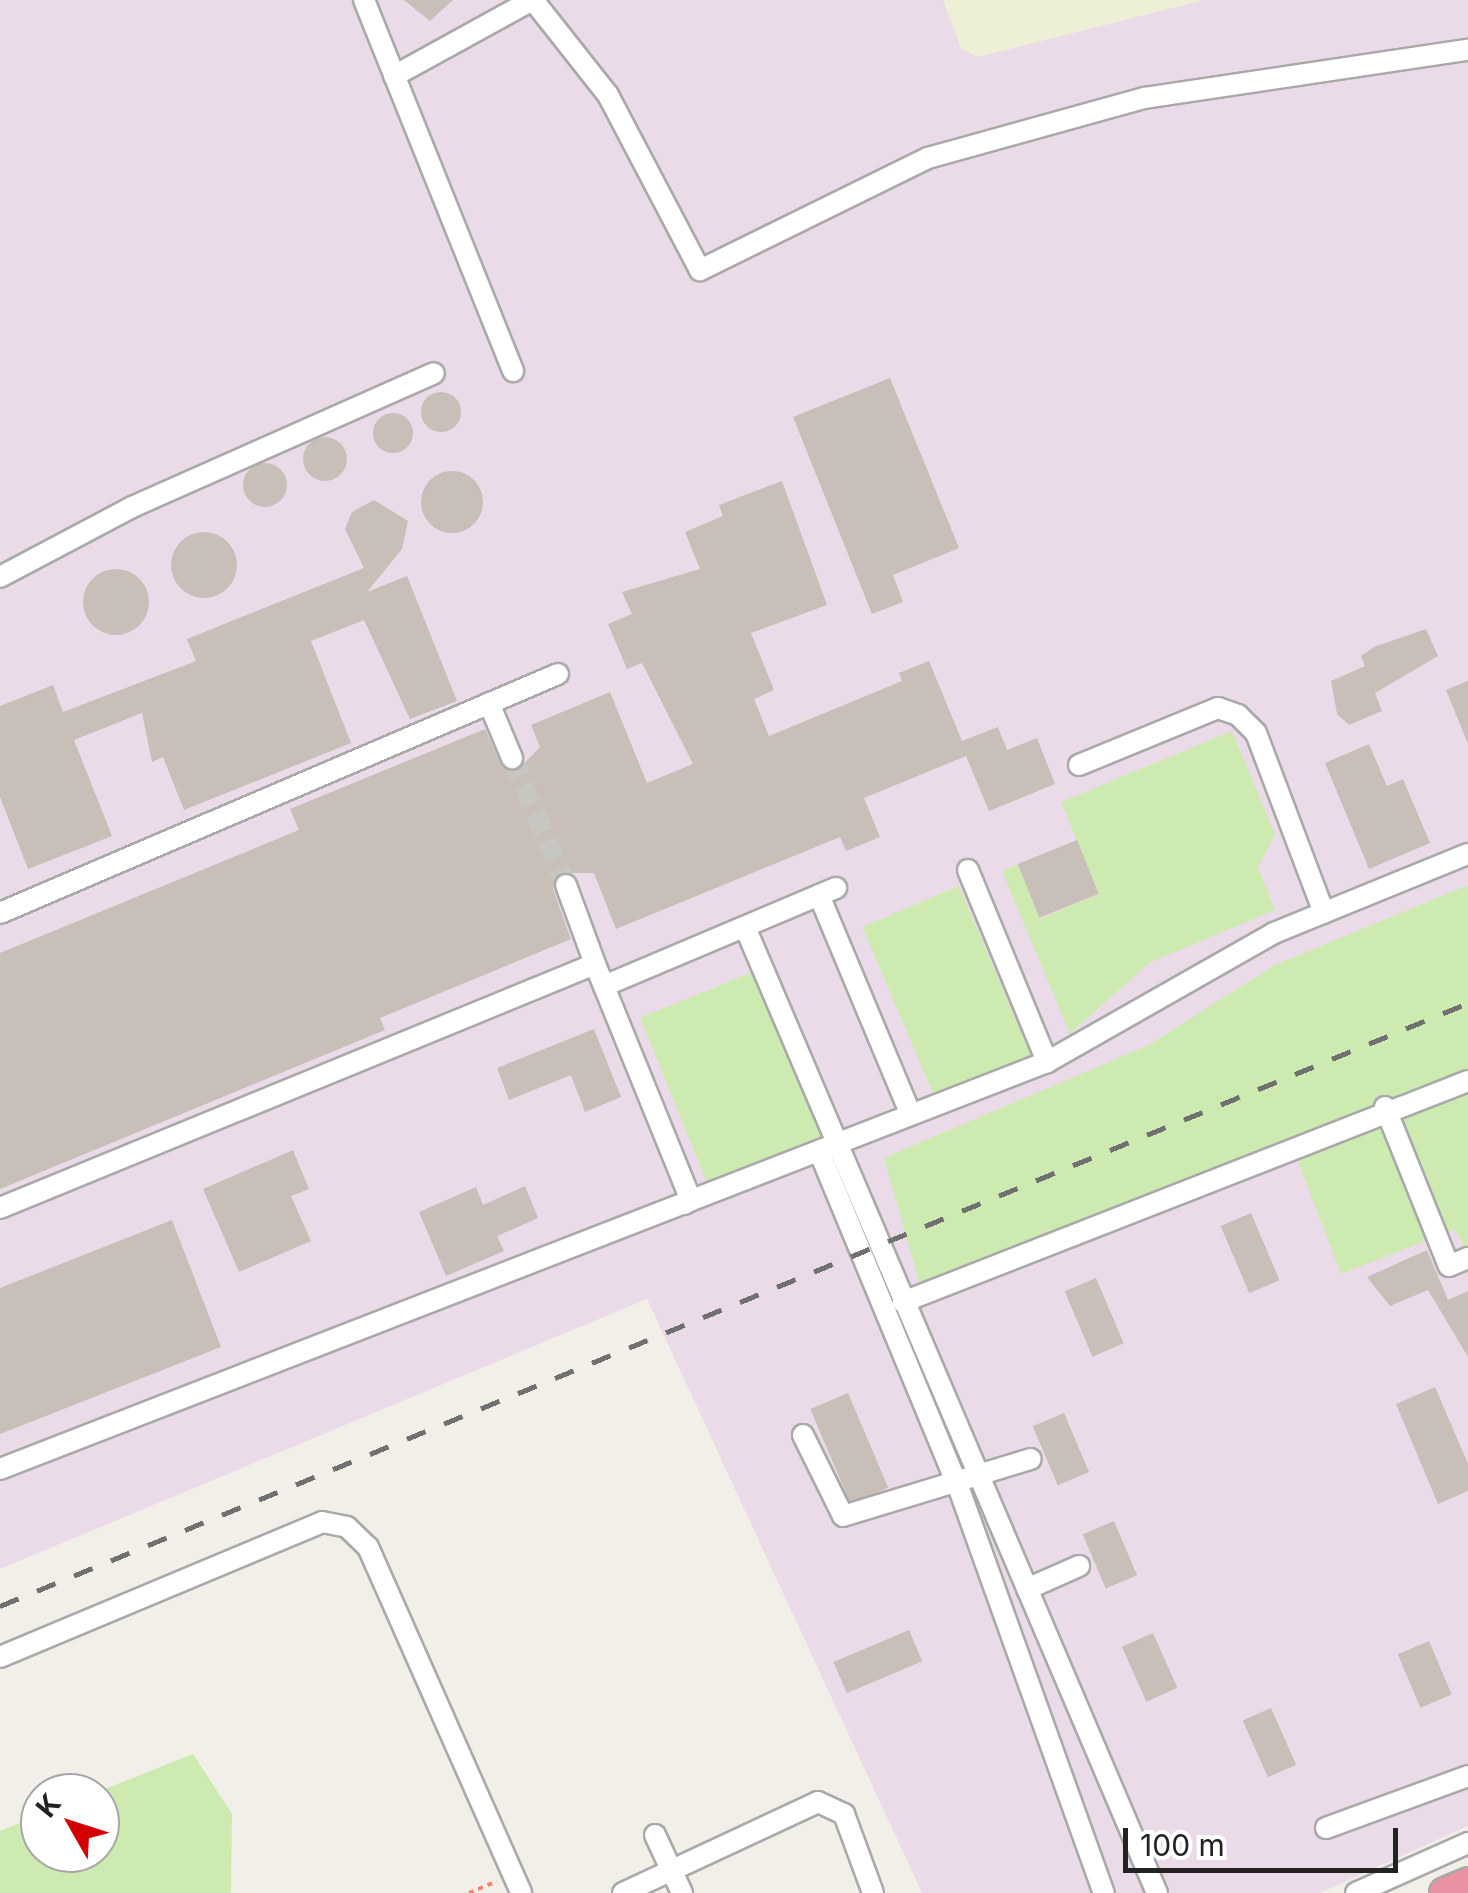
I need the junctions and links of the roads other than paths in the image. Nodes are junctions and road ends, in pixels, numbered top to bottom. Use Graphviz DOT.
graph roads {
  1 [pos="364,0"];
  2 [pos="532,0"];
  3 [pos="1468,50"];
  4 [pos="394,76"];
  5 [pos="513,371"];
  6 [pos="434,374"];
  7 [pos="0,577"];
  8 [pos="558,674"];
  9 [pos="489,703"];
  10 [pos="512,758"];
  11 [pos="1079,765"];
  12 [pos="1468,854"];
  13 [pos="968,870"];
  14 [pos="566,884"];
  15 [pos="0,913"];
  16 [pos="1324,913"];
  17 [pos="745,926"];
  18 [pos="596,964"];
  19 [pos="604,986"];
  20 [pos="1047,1062"];
  21 [pos="1468,1081"];
  22 [pos="1385,1108"];
  23 [pos="911,1115"];
  24 [pos="827,1148"];
  25 [pos="684,1204"];
  26 [pos="0,1208"];
  27 [pos="1468,1258"];
  28 [pos="904,1302"];
  29 [pos="803,1435"];
  30 [pos="1031,1458"];
  31 [pos="0,1469"];
  32 [pos="979,1478"];
  33 [pos="958,1486"];
  34 [pos="1079,1566"];
  35 [pos="1027,1589"];
  36 [pos="0,1657"];
  37 [pos="1468,1776"];
  38 [pos="1326,1828"];
  39 [pos="654,1835"];
  40 [pos="1468,1843"];
  41 [pos="671,1870"];
  42 [pos="517,1883"];
  43 [pos="1468,1883"];
  44 [pos="622,1893"];
  45 [pos="682,1893"];
  46 [pos="873,1893"];
  47 [pos="1104,1893"];
  48 [pos="1158,1893"];
  49 [pos="1356,1893"];
  50 [pos="1445,1893"];
  1 -- 4 [label="street"];
  2 -- 3 [label="street"];
  2 -- 4 [label="street"];
  4 -- 5 [label="street"];
  6 -- 7 [label="street"];
  8 -- 9 [label="street"];
  9 -- 10 [label="street"];
  9 -- 15 [label="street"];
  11 -- 16 [label="street"];
  12 -- 16 [label="street"];
  13 -- 20 [label="street"];
  14 -- 18 [label="street"];
  16 -- 20 [label="street"];
  17 -- 19 [label="street"];
  17 -- 23 [label="street"];
  17 -- 24 [label="street"];
  18 -- 19 [label="street"];
  18 -- 26 [label="street"];
  19 -- 25 [label="street"];
  20 -- 23 [label="street"];
  21 -- 22 [label="street"];
  22 -- 27 [label="street"];
  22 -- 28 [label="street"];
  23 -- 24 [label="street"];
  24 -- 25 [label="street"];
  24 -- 28 [label="street"];
  24 -- 33 [label="street"];
  25 -- 31 [label="street"];
  28 -- 32 [label="street"];
  29 -- 33 [label="street"];
  30 -- 32 [label="street"];
  32 -- 33 [label="street"];
  32 -- 35 [label="street"];
  33 -- 47 [label="street"];
  34 -- 35 [label="street"];
  35 -- 48 [label="street"];
  36 -- 42 [label="street"];
  37 -- 38 [label="street"];
  39 -- 41 [label="street"];
  40 -- 49 [label="street"];
  41 -- 44 [label="street"];
  41 -- 45 [label="street"];
  41 -- 46 [label="street"];
  43 -- 50 [label="highway"];
}
